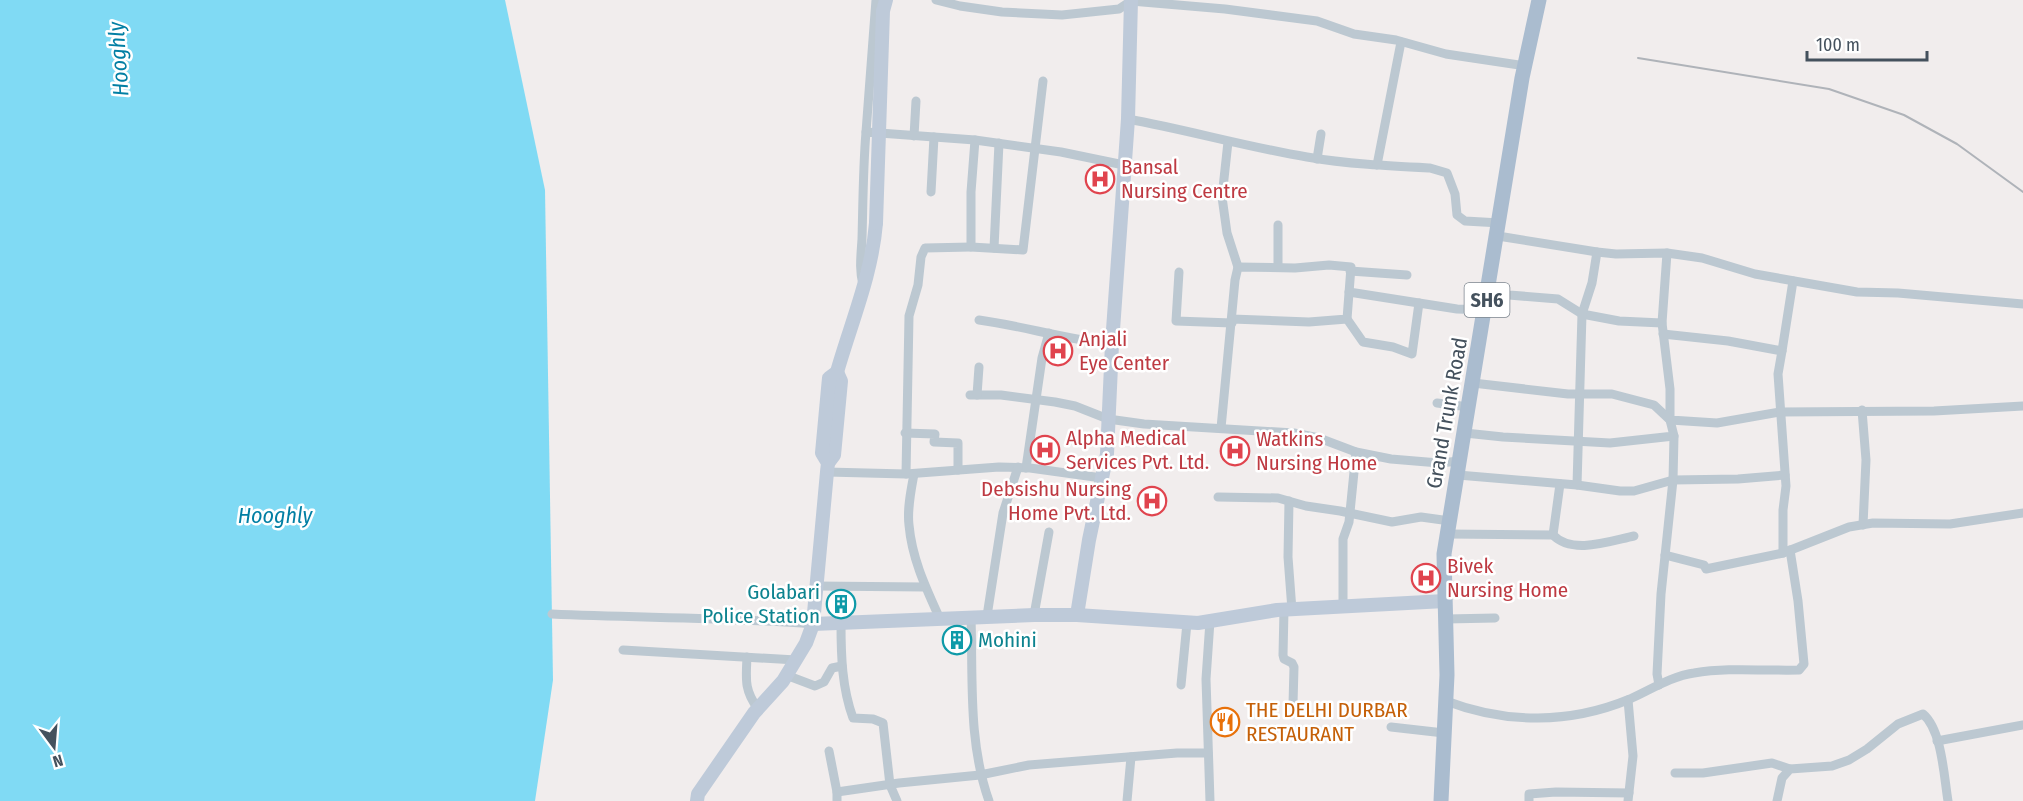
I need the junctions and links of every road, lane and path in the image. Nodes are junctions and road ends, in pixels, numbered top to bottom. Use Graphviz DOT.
graph roads {
  1 [pos="876,0"];
  2 [pos="886,0"];
  3 [pos="936,0"];
  4 [pos="1539,0"];
  5 [pos="1131,1"];
  6 [pos="1401,42"];
  7 [pos="1526,66"];
  8 [pos="1043,81"];
  9 [pos="916,101"];
  10 [pos="1128,119"];
  11 [pos="866,132"];
  12 [pos="1321,134"];
  13 [pos="914,136"];
  14 [pos="934,137"];
  15 [pos="975,140"];
  16 [pos="1228,142"];
  17 [pos="999,143"];
  18 [pos="1034,148"];
  19 [pos="1317,159"];
  20 [pos="1124,165"];
  21 [pos="1377,165"];
  22 [pos="931,192"];
  23 [pos="1278,225"];
  24 [pos="1499,229"];
  25 [pos="971,247"];
  26 [pos="994,248"];
  27 [pos="1597,252"];
  28 [pos="1667,253"];
  29 [pos="1238,267"];
  30 [pos="1278,267"];
  31 [pos="1350,271"];
  32 [pos="1179,272"];
  33 [pos="1407,275"];
  34 [pos="1793,281"];
  35 [pos="863,285"];
  36 [pos="1349,292"];
  37 [pos="1488,292"];
  38 [pos="1419,303"];
  39 [pos="2023,304"];
  40 [pos="1485,310"];
  41 [pos="1582,314"];
  42 [pos="1347,319"];
  43 [pos="979,320"];
  44 [pos="1232,321"];
  45 [pos="1662,323"];
  46 [pos="1049,333"];
  47 [pos="1663,334"];
  48 [pos="1112,344"];
  49 [pos="1782,351"];
  50 [pos="979,367"];
  51 [pos="1473,383"];
  52 [pos="1578,394"];
  53 [pos="1037,400"];
  54 [pos="1437,403"];
  55 [pos="2023,406"];
  56 [pos="1469,407"];
  57 [pos="1862,410"];
  58 [pos="1780,412"];
  59 [pos="1108,419"];
  60 [pos="1670,420"];
  61 [pos="1221,428"];
  62 [pos="905,433"];
  63 [pos="1465,433"];
  64 [pos="1674,436"];
  65 [pos="1579,441"];
  66 [pos="1356,452"];
  67 [pos="1022,467"];
  68 [pos="827,468"];
  69 [pos="1459,468"];
  70 [pos="958,470"];
  71 [pos="910,474"];
  72 [pos="1785,475"];
  73 [pos="1102,478"];
  74 [pos="1673,480"];
  75 [pos="1560,484"];
  76 [pos="1577,485"];
  77 [pos="1218,497"];
  78 [pos="1289,501"];
  79 [pos="1350,512"];
  80 [pos="2023,513"];
  81 [pos="1863,525"];
  82 [pos="1449,527"];
  83 [pos="1049,532"];
  84 [pos="1553,536"];
  85 [pos="1634,536"];
  86 [pos="1786,552"];
  87 [pos="1665,555"];
  88 [pos="815,586"];
  89 [pos="925,587"];
  90 [pos="1445,601"];
  91 [pos="1343,607"];
  92 [pos="1288,610"];
  93 [pos="552,614"];
  94 [pos="1034,615"];
  95 [pos="1077,615"];
  96 [pos="987,616"];
  97 [pos="971,617"];
  98 [pos="1495,618"];
  99 [pos="940,619"];
  100 [pos="1446,619"];
  101 [pos="1210,621"];
  102 [pos="1187,623"];
  103 [pos="813,624"];
  104 [pos="841,624"];
  105 [pos="623,650"];
  106 [pos="747,657"];
  107 [pos="796,660"];
  108 [pos="842,666"];
  109 [pos="786,675"];
  110 [pos="1181,685"];
  111 [pos="1659,685"];
  112 [pos="1446,700"];
  113 [pos="1628,700"];
  114 [pos="1293,704"];
  115 [pos="758,709"];
  116 [pos="2023,725"];
  117 [pos="1391,727"];
  118 [pos="1444,733"];
  119 [pos="1937,741"];
  120 [pos="829,751"];
  121 [pos="1208,753"];
  122 [pos="1131,757"];
  123 [pos="1790,769"];
  124 [pos="1675,773"];
  125 [pos="980,776"];
  126 [pos="890,785"];
  127 [pos="837,797"];
  128 [pos="1629,797"];
  129 [pos="697,801"];
  130 [pos="897,801"];
  131 [pos="989,801"];
  132 [pos="1126,801"];
  133 [pos="1210,801"];
  134 [pos="1441,801"];
  135 [pos="1529,801"];
  136 [pos="1777,801"];
  137 [pos="1948,801"];
  1 -- 11 [label="street"];
  2 -- 35 [label="street, bridge"];
  3 -- 5 [label="street"];
  4 -- 7 [label="main road, Grand Trunk Road / SH6"];
  5 -- 6 [label="street"];
  5 -- 10 [label="street"];
  6 -- 7 [label="street"];
  6 -- 21 [label="street"];
  7 -- 24 [label="main road, Grand Trunk Road / SH6"];
  8 -- 18 [label="street"];
  9 -- 13 [label="street"];
  10 -- 16 [label="street"];
  10 -- 20 [label="street"];
  11 -- 13 [label="street"];
  11 -- 35 [label="street"];
  12 -- 19 [label="street"];
  13 -- 14 [label="street"];
  14 -- 15 [label="street"];
  14 -- 22 [label="street"];
  15 -- 17 [label="street"];
  15 -- 25 [label="street"];
  16 -- 19 [label="street"];
  16 -- 29 [label="street"];
  17 -- 18 [label="street"];
  17 -- 26 [label="street"];
  18 -- 20 [label="street"];
  18 -- 26 [label="street"];
  19 -- 21 [label="street"];
  20 -- 48 [label="street"];
  21 -- 24 [label="street"];
  23 -- 30 [label="street"];
  24 -- 27 [label="street"];
  24 -- 37 [label="main road, Grand Trunk Road / SH6"];
  25 -- 26 [label="street"];
  25 -- 62 [label="street"];
  27 -- 28 [label="street"];
  27 -- 41 [label="street"];
  28 -- 34 [label="street"];
  28 -- 45 [label="street"];
  29 -- 30 [label="street"];
  29 -- 44 [label="street"];
  30 -- 31 [label="street"];
  31 -- 33 [label="street"];
  31 -- 36 [label="street"];
  32 -- 44 [label="street"];
  34 -- 39 [label="street"];
  34 -- 49 [label="street"];
  35 -- 68 [label="street"];
  36 -- 38 [label="street"];
  36 -- 42 [label="street"];
  37 -- 40 [label="main road, Grand Trunk Road / SH6"];
  37 -- 41 [label="street"];
  38 -- 40 [label="street"];
  38 -- 42 [label="street"];
  40 -- 51 [label="main road, Grand Trunk Road / SH6"];
  41 -- 45 [label="street"];
  41 -- 52 [label="street"];
  42 -- 44 [label="street"];
  43 -- 46 [label="street"];
  44 -- 61 [label="street"];
  45 -- 47 [label="street"];
  46 -- 48 [label="street"];
  46 -- 53 [label="street"];
  47 -- 49 [label="street"];
  47 -- 60 [label="street"];
  48 -- 59 [label="street"];
  49 -- 58 [label="street"];
  50 -- 53 [label="street"];
  51 -- 52 [label="street"];
  51 -- 56 [label="main road, Grand Trunk Road / SH6"];
  52 -- 60 [label="street"];
  52 -- 65 [label="street"];
  53 -- 59 [label="street"];
  53 -- 67 [label="street"];
  54 -- 56 [label="street"];
  55 -- 57 [label="street"];
  56 -- 63 [label="main road, Grand Trunk Road / SH6"];
  57 -- 58 [label="street"];
  57 -- 81 [label="street"];
  58 -- 60 [label="street"];
  58 -- 72 [label="street"];
  59 -- 61 [label="street"];
  59 -- 73 [label="street"];
  60 -- 64 [label="street"];
  61 -- 66 [label="street"];
  62 -- 70 [label="street"];
  62 -- 71 [label="street"];
  63 -- 65 [label="street"];
  63 -- 69 [label="main road, Grand Trunk Road / SH6"];
  64 -- 65 [label="street"];
  64 -- 74 [label="street"];
  65 -- 76 [label="street"];
  66 -- 69 [label="street"];
  66 -- 79 [label="street"];
  67 -- 70 [label="street"];
  67 -- 73 [label="street"];
  67 -- 96 [label="street"];
  68 -- 71 [label="street"];
  68 -- 88 [label="street"];
  69 -- 75 [label="street"];
  69 -- 82 [label="main road, Grand Trunk Road / SH6"];
  70 -- 71 [label="street"];
  71 -- 89 [label="street"];
  72 -- 74 [label="street"];
  72 -- 86 [label="street"];
  73 -- 95 [label="street"];
  74 -- 76 [label="street"];
  74 -- 87 [label="street"];
  75 -- 76 [label="street"];
  75 -- 84 [label="street"];
  77 -- 78 [label="street"];
  78 -- 79 [label="street"];
  78 -- 92 [label="street"];
  79 -- 82 [label="street"];
  79 -- 91 [label="street"];
  80 -- 81 [label="street"];
  81 -- 86 [label="street"];
  82 -- 84 [label="street"];
  82 -- 90 [label="main road, Grand Trunk Road / SH6"];
  83 -- 94 [label="street"];
  84 -- 85 [label="street"];
  86 -- 87 [label="street"];
  86 -- 111 [label="street"];
  87 -- 111 [label="street"];
  88 -- 89 [label="street"];
  88 -- 103 [label="street"];
  89 -- 99 [label="street"];
  90 -- 91 [label="street"];
  90 -- 100 [label="main road, Grand Trunk Road / SH6"];
  91 -- 92 [label="street"];
  92 -- 101 [label="street"];
  92 -- 114 [label="street"];
  93 -- 103 [label="street"];
  94 -- 95 [label="street"];
  94 -- 96 [label="street"];
  95 -- 102 [label="street"];
  96 -- 97 [label="street"];
  97 -- 99 [label="street"];
  97 -- 125 [label="street"];
  98 -- 100 [label="street"];
  99 -- 104 [label="street"];
  100 -- 112 [label="main road, Grand Trunk Road / SH6"];
  101 -- 102 [label="street"];
  101 -- 121 [label="street"];
  102 -- 110 [label="street"];
  103 -- 104 [label="street"];
  103 -- 107 [label="street"];
  104 -- 108 [label="street"];
  105 -- 106 [label="street"];
  106 -- 107 [label="street"];
  106 -- 115 [label="street"];
  107 -- 109 [label="street"];
  108 -- 109 [label="street"];
  108 -- 126 [label="street"];
  109 -- 115 [label="street"];
  111 -- 113 [label="street"];
  112 -- 113 [label="street"];
  112 -- 118 [label="main road, Grand Trunk Road / SH6"];
  113 -- 128 [label="street"];
  115 -- 129 [label="street"];
  116 -- 119 [label="street"];
  117 -- 118 [label="street"];
  118 -- 134 [label="main road, Grand Trunk Road / SH6"];
  119 -- 123 [label="street"];
  119 -- 137 [label="street"];
  120 -- 127 [label="street"];
  121 -- 122 [label="street"];
  121 -- 133 [label="street"];
  122 -- 125 [label="street"];
  122 -- 132 [label="street"];
  123 -- 124 [label="street"];
  123 -- 136 [label="street"];
  125 -- 126 [label="street"];
  125 -- 131 [label="street"];
  126 -- 127 [label="street"];
  126 -- 130 [label="street"];
  128 -- 135 [label="street"];
}
